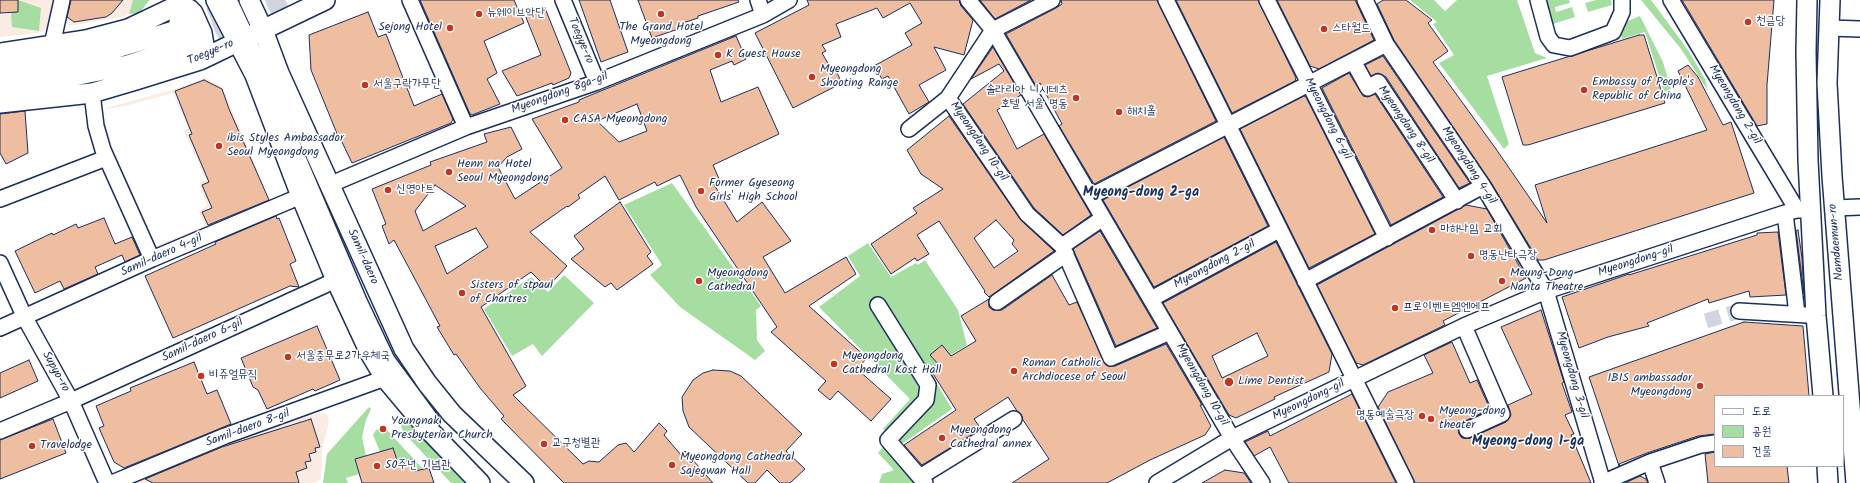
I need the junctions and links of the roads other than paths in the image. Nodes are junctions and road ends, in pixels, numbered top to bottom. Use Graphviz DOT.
graph roads {
  1 [pos="62,0"];
  2 [pos="153,0"];
  3 [pos="216,0"];
  4 [pos="229,0"];
  5 [pos="249,0"];
  6 [pos="325,0"];
  7 [pos="410,0"];
  8 [pos="563,0"];
  9 [pos="758,0"];
  10 [pos="789,0"];
  11 [pos="968,0"];
  12 [pos="1052,0"];
  13 [pos="1166,0"];
  14 [pos="1267,0"];
  15 [pos="1365,0"];
  16 [pos="1538,0"];
  17 [pos="1622,0"];
  18 [pos="1671,0"];
  19 [pos="1807,0"];
  20 [pos="1830,0"];
  21 [pos="763,15"];
  22 [pos="1829,28"];
  23 [pos="128,29"];
  24 [pos="1860,29"];
  25 [pos="993,30"];
  26 [pos="250,36"];
  27 [pos="1386,44"];
  28 [pos="52,45"];
  29 [pos="0,53"];
  30 [pos="200,60"];
  31 [pos="1353,61"];
  32 [pos="0,68"];
  33 [pos="597,82"];
  34 [pos="1309,84"];
  35 [pos="0,86"];
  36 [pos="92,92"];
  37 [pos="290,96"];
  38 [pos="948,98"];
  39 [pos="0,103"];
  40 [pos="1226,125"];
  41 [pos="466,127"];
  42 [pos="909,129"];
  43 [pos="106,158"];
  44 [pos="329,185"];
  45 [pos="1483,186"];
  46 [pos="301,196"];
  47 [pos="1090,196"];
  48 [pos="0,199"];
  49 [pos="1457,201"];
  50 [pos="1834,208"];
  51 [pos="1860,208"];
  52 [pos="1797,211"];
  53 [pos="1103,218"];
  54 [pos="1280,230"];
  55 [pos="1387,238"];
  56 [pos="1064,250"];
  57 [pos="152,259"];
  58 [pos="0,264"];
  59 [pos="336,280"];
  60 [pos="1305,281"];
  61 [pos="1546,291"];
  62 [pos="1151,299"];
  63 [pos="997,302"];
  64 [pos="878,305"];
  65 [pos="1739,311"];
  66 [pos="1797,314"];
  67 [pos="1816,316"];
  68 [pos="25,318"];
  69 [pos="1464,326"];
  70 [pos="0,328"];
  71 [pos="1170,332"];
  72 [pos="1854,374"];
  73 [pos="384,378"];
  74 [pos="1355,379"];
  75 [pos="1823,395"];
  76 [pos="71,401"];
  77 [pos="1014,419"];
  78 [pos="1467,430"];
  79 [pos="0,431"];
  80 [pos="1232,438"];
  81 [pos="1714,443"];
  82 [pos="1650,462"];
  83 [pos="1827,467"];
  84 [pos="922,480"];
  85 [pos="107,483"];
  86 [pos="112,483"];
  87 [pos="480,483"];
  88 [pos="486,483"];
  89 [pos="513,483"];
  90 [pos="524,483"];
  91 [pos="1157,483"];
  92 [pos="1262,483"];
  93 [pos="1406,483"];
  94 [pos="1603,483"];
  95 [pos="1657,483"];
  96 [pos="1828,483"];
  97 [pos="1856,483"];
  1 -- 28 [label="street"];
  2 -- 23 [label="main road"];
  3 -- 26 [label="main road, Samil-daero"];
  4 -- 26 [label="street, Samil-daero"];
  5 -- 26 [label="main road, Samil-daero"];
  6 -- 26 [label="main road, Toegye-ro"];
  7 -- 41 [label="street"];
  8 -- 33 [label="street, Toegye-ro"];
  9 -- 21 [label="street"];
  10 -- 21 [label="street, Myeongdong 8ga-gil"];
  11 -- 25 [label="street, Myeongdong 10-gil"];
  12 -- 25 [label="street"];
  13 -- 40 [label="street"];
  14 -- 34 [label="street, Myeongdong 6-gil"];
  15 -- 27 [label="street, Myeongdong 4-gil"];
  16 -- 17 [label="street"];
  18 -- 52 [label="street, Myeongdong 2-gil"];
  19 -- 52 [label="main road, Namdaemun-ro"];
  20 -- 22 [label="main road, Namdaemun-ro"];
  21 -- 33 [label="street, Myeongdong 8ga-gil"];
  22 -- 24 [label="street"];
  22 -- 50 [label="main road, Namdaemun-ro"];
  23 -- 28 [label="main road"];
  23 -- 30 [label="main road"];
  25 -- 38 [label="street, Myeongdong 10-gil"];
  25 -- 47 [label="street, Myeongdong 10-gil"];
  26 -- 30 [label="main road, Toegye-ro"];
  26 -- 37 [label="main road, Samil-daero"];
  26 -- 46 [label="main road, Samil-daero"];
  26 -- 88 [label="street, Samil-daero"];
  27 -- 31 [label="street"];
  27 -- 45 [label="street, Myeongdong 4-gil"];
  28 -- 29 [label="main road"];
  30 -- 36 [label="main road, Toegye-ro"];
  31 -- 34 [label="street"];
  31 -- 49 [label="street, Myeongdong 8-gil"];
  32 -- 35 [label="main road, Toegye-ro"];
  33 -- 41 [label="street, Myeongdong 8ga-gil"];
  34 -- 40 [label="street"];
  34 -- 55 [label="street, Myeongdong 6-gil"];
  36 -- 39 [label="main road, Toegye-ro"];
  36 -- 43 [label="street"];
  37 -- 44 [label="main road, Samil-daero"];
  37 -- 89 [label="street"];
  38 -- 42 [label="street"];
  38 -- 56 [label="street, Myeongdong 10-gil"];
  40 -- 47 [label="street"];
  40 -- 54 [label="street"];
  41 -- 44 [label="street, Myeongdong 8ga-gil"];
  43 -- 48 [label="street"];
  43 -- 57 [label="street"];
  44 -- 90 [label="main road, Samil-daero"];
  45 -- 49 [label="street"];
  45 -- 61 [label="street, Myeongdong 4-gil"];
  46 -- 57 [label="street, Samil-daero 4-gil"];
  46 -- 59 [label="main road, Samil-daero"];
  47 -- 53 [label="street, Myeongdong 10-gil"];
  49 -- 55 [label="street"];
  50 -- 51 [label="street"];
  50 -- 72 [label="main road, Namdaemun-ro"];
  52 -- 61 [label="street, Myeongdong-gil"];
  52 -- 66 [label="street"];
  52 -- 67 [label="main road, Namdaemun-ro"];
  53 -- 56 [label="street"];
  53 -- 62 [label="street, Myeongdong 10-gil"];
  54 -- 60 [label="street"];
  54 -- 62 [label="street, Myeongdong 2-gil"];
  55 -- 60 [label="street"];
  56 -- 63 [label="street"];
  56 -- 71 [label="street, Myeongdong 10-gil"];
  57 -- 68 [label="street, Samil-daero 4-gil"];
  58 -- 68 [label="street, Supyo-ro"];
  59 -- 73 [label="main road, Samil-daero"];
  59 -- 76 [label="street, Samil-daero 6-gil"];
  60 -- 74 [label="street"];
  61 -- 69 [label="street, Myeongdong-gil"];
  61 -- 94 [label="street, Myeongdong 3-gil"];
  62 -- 71 [label="street, Myeongdong 10-gil"];
  64 -- 84 [label="street"];
  65 -- 66 [label="street"];
  66 -- 67 [label="street"];
  67 -- 75 [label="main road, Namdaemun-ro"];
  68 -- 70 [label="street, Samil-daero 4-gil"];
  68 -- 76 [label="street, Supyo-ro"];
  69 -- 74 [label="street, Myeongdong-gil"];
  69 -- 78 [label="street"];
  71 -- 80 [label="street, Myeongdong 10-gil"];
  72 -- 97 [label="main road, Namdaemun-ro"];
  73 -- 86 [label="street, Samil-daero 8-gil"];
  73 -- 87 [label="main road, Samil-daero"];
  74 -- 80 [label="street, Myeongdong-gil"];
  74 -- 93 [label="street"];
  76 -- 79 [label="street, Samil-daero 6-gil"];
  76 -- 85 [label="street, Supyo-ro"];
  77 -- 84 [label="street"];
  80 -- 91 [label="street, Myeongdong-gil"];
  80 -- 92 [label="street, Myeongdong 10-gil"];
  81 -- 82 [label="street"];
  82 -- 94 [label="street"];
  82 -- 95 [label="street"];
  83 -- 96 [label="main road"];
}
